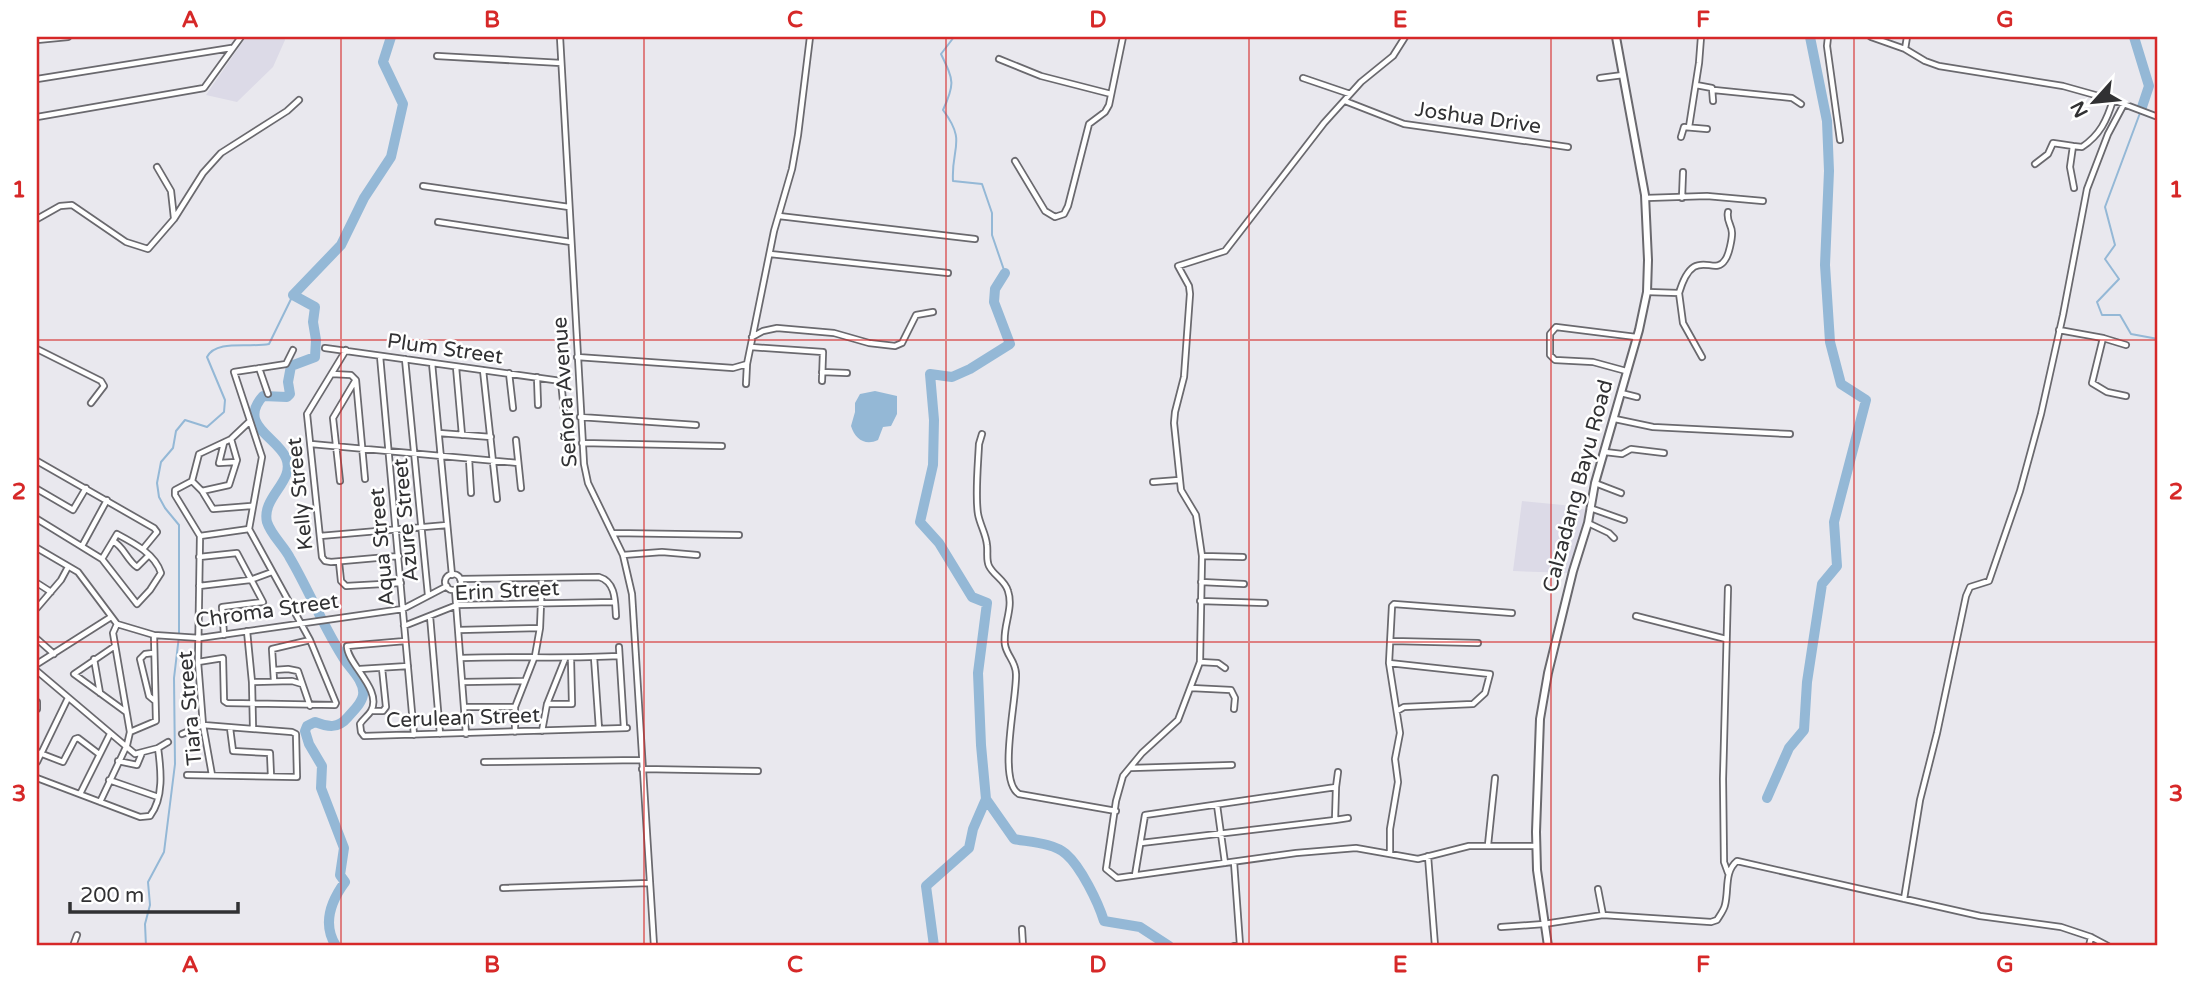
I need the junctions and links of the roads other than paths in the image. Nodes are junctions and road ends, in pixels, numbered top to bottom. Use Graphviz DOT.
graph roads {
  1 [pos="68,37"];
  2 [pos="241,37"];
  3 [pos="560,37"];
  4 [pos="810,37"];
  5 [pos="1123,37"];
  6 [pos="1405,37"];
  7 [pos="1616,37"];
  8 [pos="1701,37"];
  9 [pos="1828,37"];
  10 [pos="1871,37"];
  11 [pos="1907,37"];
  12 [pos="53,38"];
  13 [pos="37,40"];
  14 [pos="232,48"];
  15 [pos="1905,49"];
  16 [pos="437,56"];
  17 [pos="999,59"];
  18 [pos="561,64"];
  19 [pos="1623,75"];
  20 [pos="1303,78"];
  21 [pos="1600,78"];
  22 [pos="37,79"];
  23 [pos="1696,85"];
  24 [pos="1714,90"];
  25 [pos="1111,94"];
  26 [pos="1350,94"];
  27 [pos="299,100"];
  28 [pos="2113,100"];
  29 [pos="1345,101"];
  30 [pos="1713,101"];
  31 [pos="1801,104"];
  32 [pos="2124,104"];
  33 [pos="37,117"];
  34 [pos="2158,117"];
  35 [pos="1689,127"];
  36 [pos="1707,129"];
  37 [pos="1681,137"];
  38 [pos="1840,140"];
  39 [pos="2073,146"];
  40 [pos="1568,147"];
  41 [pos="1015,161"];
  42 [pos="2035,164"];
  43 [pos="157,167"];
  44 [pos="1683,172"];
  45 [pos="423,186"];
  46 [pos="2074,188"];
  47 [pos="1646,198"];
  48 [pos="1682,198"];
  49 [pos="1763,201"];
  50 [pos="569,207"];
  51 [pos="1728,212"];
  52 [pos="779,216"];
  53 [pos="37,219"];
  54 [pos="174,219"];
  55 [pos="438,222"];
  56 [pos="975,239"];
  57 [pos="571,242"];
  58 [pos="770,254"];
  59 [pos="948,273"];
  60 [pos="1647,292"];
  61 [pos="1679,293"];
  62 [pos="933,312"];
  63 [pos="2059,330"];
  64 [pos="1636,337"];
  65 [pos="752,338"];
  66 [pos="2103,338"];
  67 [pos="2126,345"];
  68 [pos="751,347"];
  69 [pos="325,348"];
  70 [pos="37,349"];
  71 [pos="293,350"];
  72 [pos="346,350"];
  73 [pos="380,356"];
  74 [pos="578,357"];
  75 [pos="1702,357"];
  76 [pos="405,359"];
  77 [pos="432,363"];
  78 [pos="747,364"];
  79 [pos="456,366"];
  80 [pos="259,368"];
  81 [pos="483,370"];
  82 [pos="1626,371"];
  83 [pos="822,372"];
  84 [pos="509,373"];
  85 [pos="847,373"];
  86 [pos="331,374"];
  87 [pos="537,377"];
  88 [pos="356,380"];
  89 [pos="822,381"];
  90 [pos="746,384"];
  91 [pos="1621,393"];
  92 [pos="268,394"];
  93 [pos="2126,396"];
  94 [pos="1637,397"];
  95 [pos="91,403"];
  96 [pos="538,405"];
  97 [pos="513,408"];
  98 [pos="564,411"];
  99 [pos="580,417"];
  100 [pos="1615,419"];
  101 [pos="250,421"];
  102 [pos="696,425"];
  103 [pos="439,433"];
  104 [pos="982,434"];
  105 [pos="1790,434"];
  106 [pos="462,435"];
  107 [pos="491,437"];
  108 [pos="231,439"];
  109 [pos="516,440"];
  110 [pos="224,442"];
  111 [pos="582,443"];
  112 [pos="311,444"];
  113 [pos="336,445"];
  114 [pos="722,446"];
  115 [pos="362,448"];
  116 [pos="389,451"];
  117 [pos="1605,452"];
  118 [pos="1664,453"];
  119 [pos="416,454"];
  120 [pos="441,456"];
  121 [pos="468,459"];
  122 [pos="37,461"];
  123 [pos="493,461"];
  124 [pos="237,462"];
  125 [pos="518,463"];
  126 [pos="365,479"];
  127 [pos="1179,480"];
  128 [pos="192,481"];
  129 [pos="340,481"];
  130 [pos="1153,482"];
  131 [pos="1595,483"];
  132 [pos="86,488"];
  133 [pos="521,488"];
  134 [pos="37,489"];
  135 [pos="202,491"];
  136 [pos="471,493"];
  137 [pos="1621,494"];
  138 [pos="497,499"];
  139 [pos="107,500"];
  140 [pos="251,506"];
  141 [pos="1590,508"];
  142 [pos="37,519"];
  143 [pos="1624,520"];
  144 [pos="1588,523"];
  145 [pos="447,525"];
  146 [pos="423,528"];
  147 [pos="249,529"];
  148 [pos="397,530"];
  149 [pos="613,533"];
  150 [pos="740,535"];
  151 [pos="200,536"];
  152 [pos="320,536"];
  153 [pos="1614,538"];
  154 [pos="113,541"];
  155 [pos="82,545"];
  156 [pos="37,548"];
  157 [pos="143,549"];
  158 [pos="149,555"];
  159 [pos="622,555"];
  160 [pos="698,555"];
  161 [pos="398,556"];
  162 [pos="1202,556"];
  163 [pos="199,557"];
  164 [pos="1243,557"];
  165 [pos="102,559"];
  166 [pos="339,562"];
  167 [pos="68,567"];
  168 [pos="272,572"];
  169 [pos="452,575"];
  170 [pos="542,578"];
  171 [pos="460,579"];
  172 [pos="250,580"];
  173 [pos="1201,582"];
  174 [pos="37,583"];
  175 [pos="401,583"];
  176 [pos="1244,584"];
  177 [pos="199,586"];
  178 [pos="447,586"];
  179 [pos="1728,588"];
  180 [pos="455,590"];
  181 [pos="51,592"];
  182 [pos="428,595"];
  183 [pos="1200,601"];
  184 [pos="615,602"];
  185 [pos="542,603"];
  186 [pos="1265,603"];
  187 [pos="457,605"];
  188 [pos="37,608"];
  189 [pos="403,609"];
  190 [pos="1512,613"];
  191 [pos="430,616"];
  192 [pos="616,616"];
  193 [pos="1636,616"];
  194 [pos="111,617"];
  195 [pos="302,623"];
  196 [pos="117,624"];
  197 [pos="404,626"];
  198 [pos="540,628"];
  199 [pos="459,630"];
  200 [pos="247,631"];
  201 [pos="154,635"];
  202 [pos="224,635"];
  203 [pos="200,638"];
  204 [pos="37,639"];
  205 [pos="1726,639"];
  206 [pos="310,640"];
  207 [pos="405,641"];
  208 [pos="1392,641"];
  209 [pos="1478,643"];
  210 [pos="115,646"];
  211 [pos="619,647"];
  212 [pos="153,653"];
  213 [pos="54,654"];
  214 [pos="535,656"];
  215 [pos="620,656"];
  216 [pos="594,657"];
  217 [pos="461,658"];
  218 [pos="94,659"];
  219 [pos="568,659"];
  220 [pos="198,662"];
  221 [pos="1200,662"];
  222 [pos="37,663"];
  223 [pos="1389,663"];
  224 [pos="408,666"];
  225 [pos="382,667"];
  226 [pos="1225,668"];
  227 [pos="359,669"];
  228 [pos="274,670"];
  229 [pos="37,671"];
  230 [pos="274,681"];
  231 [pos="523,681"];
  232 [pos="252,682"];
  233 [pos="462,682"];
  234 [pos="302,684"];
  235 [pos="1191,688"];
  236 [pos="100,694"];
  237 [pos="68,698"];
  238 [pos="155,701"];
  239 [pos="37,702"];
  240 [pos="252,704"];
  241 [pos="547,704"];
  242 [pos="310,706"];
  243 [pos="464,707"];
  244 [pos="515,707"];
  245 [pos="37,709"];
  246 [pos="1234,709"];
  247 [pos="371,711"];
  248 [pos="1397,711"];
  249 [pos="127,712"];
  250 [pos="203,725"];
  251 [pos="230,728"];
  252 [pos="253,728"];
  253 [pos="599,729"];
  254 [pos="542,731"];
  255 [pos="130,732"];
  256 [pos="515,732"];
  257 [pos="110,734"];
  258 [pos="182,734"];
  259 [pos="440,734"];
  260 [pos="466,734"];
  261 [pos="414,735"];
  262 [pos="168,741"];
  263 [pos="127,745"];
  264 [pos="158,748"];
  265 [pos="39,753"];
  266 [pos="142,753"];
  267 [pos="99,754"];
  268 [pos="642,760"];
  269 [pos="118,761"];
  270 [pos="37,762"];
  271 [pos="484,762"];
  272 [pos="1232,765"];
  273 [pos="1130,768"];
  274 [pos="642,769"];
  275 [pos="758,771"];
  276 [pos="1338,772"];
  277 [pos="187,775"];
  278 [pos="212,775"];
  279 [pos="271,776"];
  280 [pos="37,778"];
  281 [pos="1495,778"];
  282 [pos="108,780"];
  283 [pos="1336,787"];
  284 [pos="80,794"];
  285 [pos="158,797"];
  286 [pos="100,802"];
  287 [pos="1217,805"];
  288 [pos="1116,811"];
  289 [pos="1349,818"];
  290 [pos="1335,820"];
  291 [pos="1221,834"];
  292 [pos="1141,843"];
  293 [pos="1488,845"];
  294 [pos="1537,846"];
  295 [pos="1390,853"];
  296 [pos="1428,856"];
  297 [pos="1234,862"];
  298 [pos="1225,863"];
  299 [pos="1728,873"];
  300 [pos="1135,875"];
  301 [pos="649,883"];
  302 [pos="503,888"];
  303 [pos="1598,889"];
  304 [pos="1905,899"];
  305 [pos="1603,915"];
  306 [pos="1544,924"];
  307 [pos="1501,928"];
  308 [pos="1022,929"];
  309 [pos="77,935"];
  310 [pos="2091,937"];
  311 [pos="73,946"];
  312 [pos="654,946"];
  313 [pos="1023,946"];
  314 [pos="1234,946"];
  315 [pos="1435,946"];
  316 [pos="1548,946"];
  317 [pos="2089,946"];
  318 [pos="2108,946"];
  1 -- 12 [label="street"];
  2 -- 14 [label="street"];
  3 -- 18 [label="street, Señora Avenue"];
  4 -- 52 [label="street"];
  5 -- 25 [label="street"];
  6 -- 26 [label="street"];
  7 -- 19 [label="street, Calzadang Bayu Road"];
  8 -- 23 [label="street"];
  9 -- 38 [label="street"];
  10 -- 15 [label="street"];
  11 -- 15 [label="street"];
  12 -- 13 [label="street"];
  14 -- 22 [label="street"];
  14 -- 33 [label="street"];
  15 -- 28 [label="street"];
  16 -- 18 [label="street"];
  17 -- 25 [label="street"];
  18 -- 50 [label="street, Señora Avenue"];
  19 -- 21 [label="street"];
  19 -- 47 [label="street, Calzadang Bayu Road"];
  20 -- 26 [label="street"];
  23 -- 24 [label="street"];
  23 -- 35 [label="street"];
  24 -- 30 [label="street"];
  24 -- 31 [label="street"];
  25 -- 41 [label="street"];
  26 -- 29 [label="street"];
  27 -- 54 [label="street"];
  28 -- 32 [label="street"];
  28 -- 39 [label="street"];
  29 -- 40 [label="street, Joshua Drive"];
  29 -- 127 [label="street"];
  32 -- 34 [label="street"];
  32 -- 63 [label="street"];
  35 -- 36 [label="street"];
  35 -- 37 [label="street"];
  39 -- 42 [label="street"];
  39 -- 46 [label="street"];
  43 -- 54 [label="street"];
  44 -- 48 [label="street"];
  45 -- 50 [label="street"];
  47 -- 48 [label="street"];
  47 -- 60 [label="street, Calzadang Bayu Road"];
  48 -- 49 [label="street"];
  50 -- 57 [label="street, Señora Avenue"];
  51 -- 61 [label="street"];
  52 -- 56 [label="street"];
  52 -- 58 [label="street"];
  53 -- 54 [label="street"];
  55 -- 57 [label="street"];
  57 -- 74 [label="street, Señora Avenue"];
  58 -- 59 [label="street"];
  58 -- 65 [label="street"];
  60 -- 61 [label="street"];
  60 -- 64 [label="street, Calzadang Bayu Road"];
  61 -- 75 [label="street"];
  62 -- 65 [label="street"];
  63 -- 66 [label="street"];
  63 -- 304 [label="street"];
  64 -- 82 [label="street, Calzadang Bayu Road"];
  64 -- 82 [label="street"];
  65 -- 68 [label="street"];
  66 -- 67 [label="street"];
  66 -- 93 [label="street"];
  68 -- 78 [label="street"];
  68 -- 83 [label="street"];
  69 -- 72 [label="street, Plum Street"];
  70 -- 95 [label="street"];
  71 -- 80 [label="street"];
  72 -- 73 [label="street, Plum Street"];
  72 -- 86 [label="street, Kelly Street"];
  73 -- 76 [label="street, Plum Street"];
  73 -- 116 [label="street, Aqua Street"];
  74 -- 78 [label="street"];
  74 -- 99 [label="street, Señora Avenue"];
  76 -- 77 [label="street, Plum Street"];
  76 -- 119 [label="street, Azure Street"];
  77 -- 79 [label="street, Plum Street"];
  77 -- 103 [label="street"];
  78 -- 90 [label="street"];
  79 -- 81 [label="street, Plum Street"];
  79 -- 106 [label="street"];
  80 -- 92 [label="street"];
  80 -- 101 [label="street"];
  81 -- 84 [label="street, Plum Street"];
  81 -- 107 [label="street"];
  82 -- 91 [label="street, Calzadang Bayu Road"];
  83 -- 85 [label="street"];
  83 -- 89 [label="street"];
  84 -- 87 [label="street, Plum Street"];
  84 -- 97 [label="street"];
  86 -- 88 [label="street"];
  86 -- 112 [label="street, Kelly Street"];
  87 -- 96 [label="street"];
  87 -- 98 [label="street, Plum Street"];
  88 -- 113 [label="street"];
  88 -- 115 [label="street"];
  91 -- 94 [label="street"];
  91 -- 100 [label="street, Calzadang Bayu Road"];
  99 -- 102 [label="street"];
  99 -- 111 [label="street, Señora Avenue"];
  100 -- 105 [label="street"];
  100 -- 117 [label="street, Calzadang Bayu Road"];
  101 -- 108 [label="street"];
  101 -- 140 [label="street"];
  103 -- 106 [label="street"];
  103 -- 120 [label="street"];
  104 -- 288 [label="street"];
  106 -- 107 [label="street"];
  107 -- 123 [label="street"];
  108 -- 110 [label="street"];
  108 -- 124 [label="street"];
  109 -- 125 [label="street"];
  110 -- 124 [label="street"];
  110 -- 128 [label="street"];
  111 -- 114 [label="street"];
  111 -- 149 [label="street, Señora Avenue"];
  112 -- 113 [label="street"];
  112 -- 152 [label="street, Kelly Street"];
  113 -- 115 [label="street"];
  113 -- 129 [label="street"];
  115 -- 116 [label="street"];
  115 -- 126 [label="street"];
  116 -- 119 [label="street"];
  116 -- 148 [label="street, Aqua Street"];
  117 -- 118 [label="street"];
  117 -- 131 [label="street, Calzadang Bayu Road"];
  119 -- 120 [label="street"];
  119 -- 146 [label="street, Azure Street"];
  120 -- 121 [label="street"];
  120 -- 145 [label="street"];
  121 -- 123 [label="street"];
  121 -- 136 [label="street"];
  122 -- 132 [label="street"];
  123 -- 125 [label="street"];
  123 -- 138 [label="street"];
  124 -- 135 [label="street"];
  125 -- 133 [label="street"];
  127 -- 130 [label="street"];
  127 -- 162 [label="street"];
  128 -- 135 [label="street"];
  128 -- 151 [label="street"];
  131 -- 137 [label="street"];
  131 -- 141 [label="street, Calzadang Bayu Road"];
  132 -- 134 [label="street"];
  132 -- 139 [label="street"];
  135 -- 140 [label="street"];
  139 -- 155 [label="street"];
  139 -- 157 [label="street"];
  140 -- 147 [label="street"];
  141 -- 143 [label="street"];
  141 -- 144 [label="street, Calzadang Bayu Road"];
  142 -- 155 [label="street"];
  144 -- 153 [label="street"];
  144 -- 294 [label="street, Calzadang Bayu Road"];
  145 -- 146 [label="street"];
  145 -- 169 [label="street"];
  146 -- 148 [label="street"];
  146 -- 182 [label="street, Azure Street"];
  147 -- 151 [label="street"];
  147 -- 168 [label="street"];
  148 -- 152 [label="street"];
  148 -- 161 [label="street, Aqua Street"];
  149 -- 150 [label="street"];
  149 -- 159 [label="street, Señora Avenue"];
  151 -- 163 [label="street, Tiara Street"];
  152 -- 166 [label="street, Kelly Street"];
  154 -- 157 [label="street"];
  154 -- 158 [label="street"];
  154 -- 165 [label="street"];
  155 -- 165 [label="street"];
  156 -- 167 [label="street"];
  157 -- 158 [label="street"];
  158 -- 165 [label="street"];
  159 -- 160 [label="street"];
  159 -- 268 [label="street, Señora Avenue"];
  161 -- 166 [label="street"];
  161 -- 175 [label="street, Aqua Street"];
  162 -- 164 [label="street"];
  162 -- 173 [label="street"];
  163 -- 172 [label="street"];
  163 -- 177 [label="street, Tiara Street"];
  166 -- 175 [label="street"];
  167 -- 181 [label="street"];
  167 -- 194 [label="street"];
  168 -- 172 [label="street"];
  168 -- 195 [label="street"];
  169 -- 171 [label="street"];
  169 -- 178 [label="street"];
  170 -- 171 [label="street"];
  170 -- 184 [label="street"];
  170 -- 185 [label="street"];
  171 -- 180 [label="street"];
  172 -- 177 [label="street"];
  172 -- 202 [label="street"];
  173 -- 176 [label="street"];
  173 -- 183 [label="street"];
  174 -- 181 [label="street"];
  175 -- 189 [label="street, Aqua Street"];
  177 -- 203 [label="street, Tiara Street"];
  178 -- 180 [label="street"];
  178 -- 182 [label="street, Chroma Street"];
  179 -- 205 [label="street"];
  180 -- 187 [label="street"];
  181 -- 188 [label="street"];
  182 -- 189 [label="street, Chroma Street"];
  183 -- 186 [label="street"];
  183 -- 221 [label="street"];
  184 -- 185 [label="street, Erin Street"];
  184 -- 192 [label="street"];
  185 -- 187 [label="street, Erin Street"];
  185 -- 198 [label="street"];
  187 -- 191 [label="street, Erin Street"];
  187 -- 199 [label="street"];
  189 -- 195 [label="street, Chroma Street"];
  189 -- 197 [label="street, Aqua Street"];
  190 -- 208 [label="street"];
  191 -- 197 [label="street, Erin Street"];
  191 -- 259 [label="street"];
  193 -- 205 [label="street"];
  194 -- 196 [label="street"];
  194 -- 213 [label="street"];
  195 -- 200 [label="street, Chroma Street"];
  195 -- 206 [label="street"];
  196 -- 201 [label="street, Chroma Street"];
  196 -- 210 [label="street"];
  197 -- 207 [label="street, Aqua Street"];
  198 -- 199 [label="street"];
  198 -- 214 [label="street"];
  199 -- 217 [label="street"];
  200 -- 202 [label="street, Chroma Street"];
  200 -- 232 [label="street"];
  201 -- 203 [label="street, Chroma Street"];
  201 -- 212 [label="street"];
  202 -- 203 [label="street, Chroma Street"];
  203 -- 220 [label="street, Tiara Street"];
  204 -- 213 [label="street"];
  205 -- 299 [label="street"];
  206 -- 228 [label="street"];
  206 -- 242 [label="street"];
  207 -- 224 [label="street, Aqua Street"];
  207 -- 227 [label="street, Cerulean Street"];
  208 -- 209 [label="street"];
  208 -- 223 [label="street"];
  210 -- 218 [label="street"];
  210 -- 249 [label="street"];
  211 -- 215 [label="street"];
  212 -- 238 [label="street"];
  212 -- 238 [label="street"];
  213 -- 222 [label="street"];
  214 -- 217 [label="street"];
  214 -- 219 [label="street"];
  214 -- 231 [label="street"];
  215 -- 216 [label="street"];
  215 -- 253 [label="street, Cerulean Street"];
  216 -- 219 [label="street"];
  216 -- 253 [label="street"];
  217 -- 233 [label="street"];
  218 -- 236 [label="street"];
  218 -- 236 [label="street"];
  219 -- 241 [label="street"];
  219 -- 241 [label="street"];
  220 -- 240 [label="street"];
  220 -- 250 [label="street, Tiara Street"];
  221 -- 226 [label="street"];
  221 -- 235 [label="street"];
  223 -- 248 [label="street"];
  223 -- 248 [label="street"];
  224 -- 225 [label="street"];
  224 -- 261 [label="street, Aqua Street"];
  225 -- 227 [label="street"];
  225 -- 247 [label="street"];
  227 -- 247 [label="street, Cerulean Street"];
  228 -- 230 [label="street"];
  228 -- 234 [label="street"];
  229 -- 237 [label="street"];
  230 -- 232 [label="street"];
  230 -- 234 [label="street"];
  231 -- 233 [label="street"];
  231 -- 244 [label="street"];
  232 -- 240 [label="street"];
  233 -- 243 [label="street"];
  234 -- 242 [label="street"];
  235 -- 246 [label="street"];
  235 -- 273 [label="street"];
  236 -- 249 [label="street"];
  237 -- 257 [label="street"];
  237 -- 265 [label="street"];
  238 -- 255 [label="street"];
  239 -- 245 [label="street"];
  240 -- 242 [label="street"];
  240 -- 252 [label="street"];
  241 -- 254 [label="street"];
  243 -- 244 [label="street"];
  243 -- 260 [label="street"];
  244 -- 256 [label="street"];
  247 -- 261 [label="street, Cerulean Street"];
  248 -- 295 [label="street"];
  249 -- 255 [label="street"];
  250 -- 251 [label="street"];
  250 -- 258 [label="street"];
  250 -- 278 [label="street, Tiara Street"];
  251 -- 252 [label="street"];
  251 -- 279 [label="street"];
  252 -- 279 [label="street"];
  253 -- 254 [label="street, Cerulean Street"];
  254 -- 256 [label="street, Cerulean Street"];
  255 -- 263 [label="street"];
  256 -- 260 [label="street, Cerulean Street"];
  257 -- 263 [label="street"];
  257 -- 267 [label="street"];
  259 -- 260 [label="street, Cerulean Street"];
  259 -- 261 [label="street, Cerulean Street"];
  262 -- 264 [label="street"];
  263 -- 266 [label="street"];
  263 -- 269 [label="street"];
  264 -- 266 [label="street"];
  264 -- 285 [label="street"];
  265 -- 267 [label="street"];
  265 -- 270 [label="street"];
  266 -- 269 [label="street"];
  267 -- 284 [label="street"];
  268 -- 271 [label="street"];
  268 -- 274 [label="street, Señora Avenue"];
  269 -- 282 [label="street"];
  272 -- 273 [label="street"];
  273 -- 288 [label="street"];
  274 -- 275 [label="street"];
  274 -- 301 [label="street, Señora Avenue"];
  276 -- 283 [label="street"];
  277 -- 278 [label="street"];
  278 -- 279 [label="street"];
  280 -- 284 [label="street"];
  281 -- 293 [label="street"];
  282 -- 285 [label="street"];
  282 -- 286 [label="street"];
  283 -- 287 [label="street"];
  283 -- 290 [label="street"];
  284 -- 286 [label="street"];
  285 -- 286 [label="street"];
  287 -- 291 [label="street"];
  287 -- 292 [label="street"];
  288 -- 300 [label="street"];
  289 -- 290 [label="street"];
  290 -- 291 [label="street"];
  291 -- 292 [label="street"];
  291 -- 298 [label="street"];
  292 -- 300 [label="street"];
  293 -- 294 [label="street"];
  293 -- 296 [label="street"];
  294 -- 306 [label="street, Calzadang Bayu Road"];
  295 -- 296 [label="street"];
  295 -- 297 [label="street"];
  296 -- 315 [label="street"];
  297 -- 298 [label="street"];
  297 -- 314 [label="street"];
  298 -- 300 [label="street"];
  299 -- 304 [label="street"];
  299 -- 305 [label="street"];
  301 -- 302 [label="street"];
  301 -- 312 [label="street, Señora Avenue"];
  303 -- 305 [label="street"];
  304 -- 310 [label="street"];
  305 -- 306 [label="street"];
  306 -- 307 [label="street"];
  306 -- 316 [label="street, Calzadang Bayu Road"];
  308 -- 313 [label="street"];
  309 -- 311 [label="street"];
  310 -- 317 [label="street"];
  310 -- 318 [label="street"];
}
